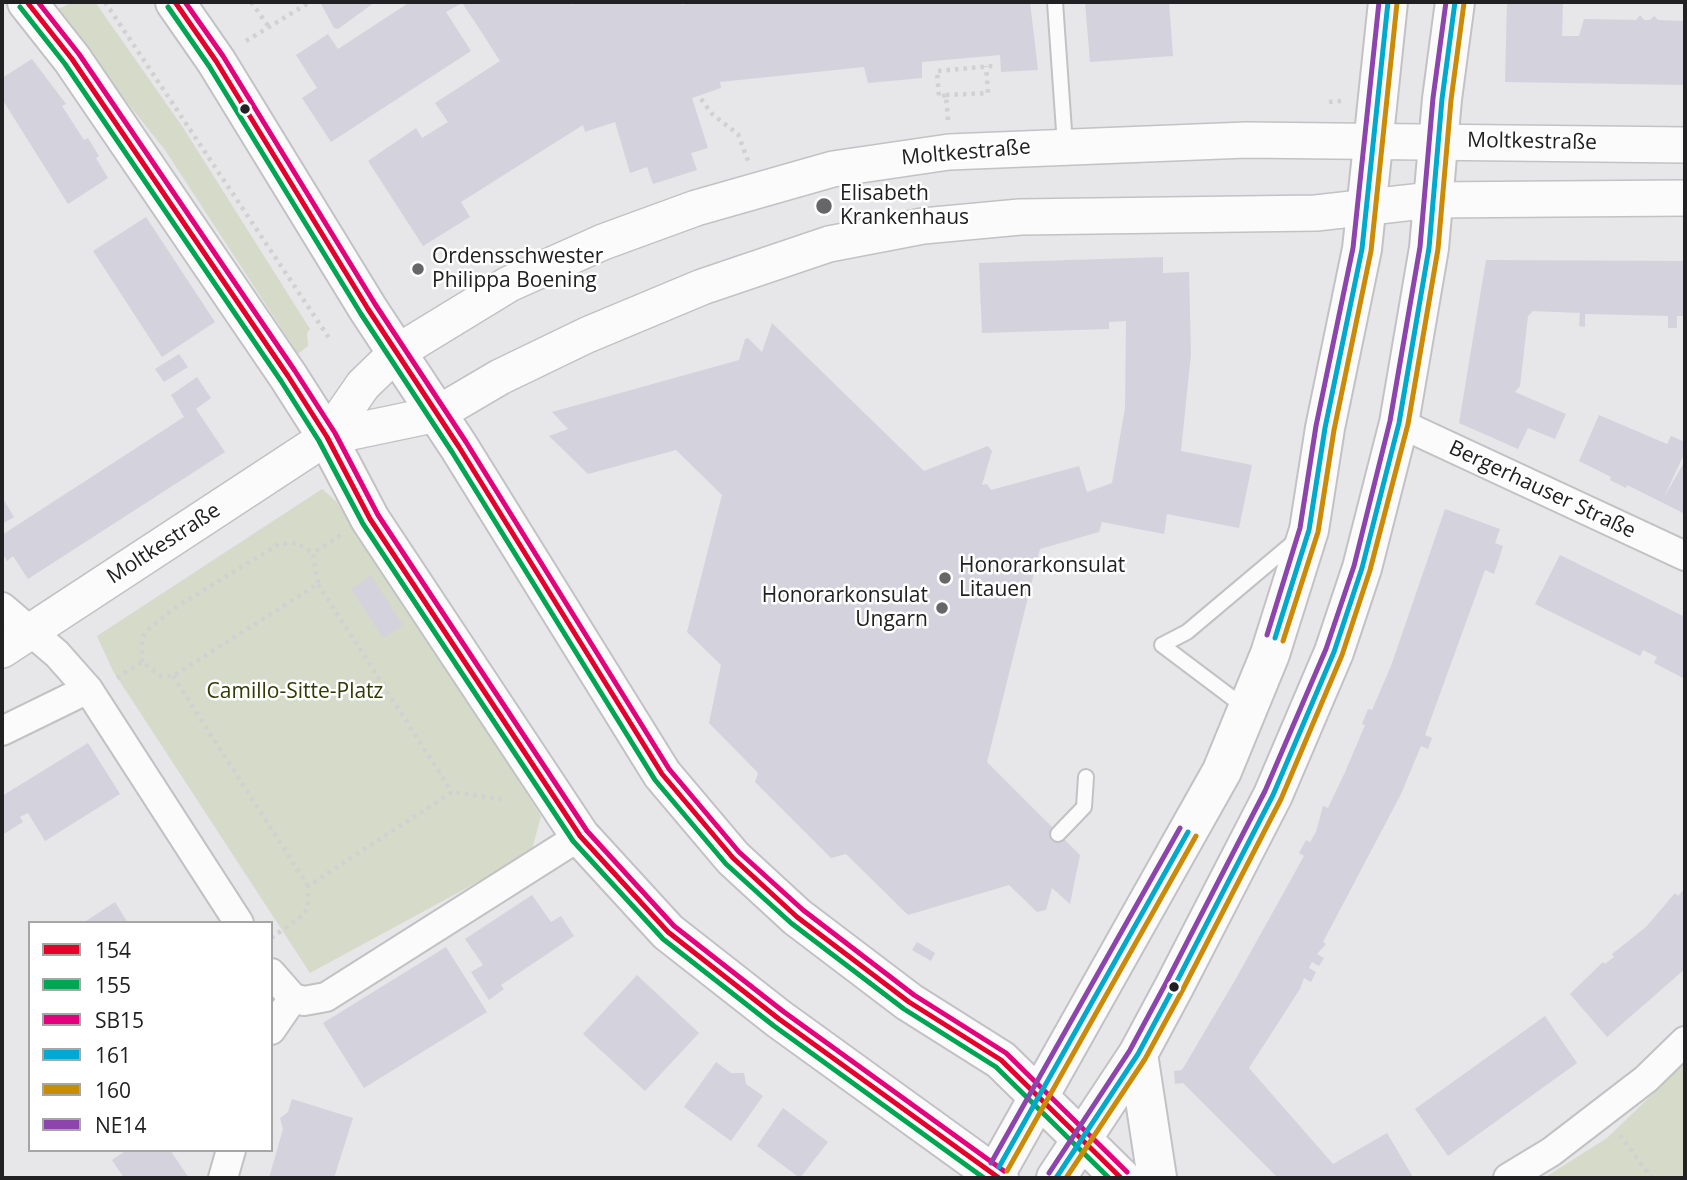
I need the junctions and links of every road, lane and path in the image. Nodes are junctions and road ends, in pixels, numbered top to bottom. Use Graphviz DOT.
graph roads {
  1 [pos="27,2"];
  2 [pos="105,2"];
  3 [pos="175,2"];
  4 [pos="251,2"];
  5 [pos="310,2"];
  6 [pos="1055,2"];
  7 [pos="1388,2"];
  8 [pos="1455,2"];
  9 [pos="269,27"];
  10 [pos="216,61"];
  11 [pos="986,66"];
  12 [pos="993,66"];
  13 [pos="946,95"];
  14 [pos="701,99"];
  15 [pos="948,128"];
  16 [pos="1374,139"];
  17 [pos="1438,140"];
  18 [pos="1066,145"];
  19 [pos="1685,145"];
  20 [pos="750,165"];
  21 [pos="1685,198"];
  22 [pos="1432,200"];
  23 [pos="1368,205"];
  24 [pos="329,338"];
  25 [pos="396,353"];
  26 [pos="437,414"];
  27 [pos="1399,423"];
  28 [pos="327,437"];
  29 [pos="351,529"];
  30 [pos="1309,530"];
  31 [pos="313,553"];
  32 [pos="1685,556"];
  33 [pos="318,584"];
  34 [pos="2,607"];
  35 [pos="32,631"];
  36 [pos="2,650"];
  37 [pos="142,662"];
  38 [pos="173,676"];
  39 [pos="88,689"];
  40 [pos="1247,709"];
  41 [pos="2,731"];
  42 [pos="1086,777"];
  43 [pos="452,792"];
  44 [pos="501,799"];
  45 [pos="1058,834"];
  46 [pos="580,836"];
  47 [pos="308,886"];
  48 [pos="238,921"];
  49 [pos="273,937"];
  50 [pos="273,975"];
  51 [pos="293,998"];
  52 [pos="273,1027"];
  53 [pos="1685,1041"];
  54 [pos="1138,1054"];
  55 [pos="1038,1095"];
  56 [pos="1604,1111"];
  57 [pos="1082,1140"];
  58 [pos="230,1152"];
  59 [pos="996,1177"];
  60 [pos="223,1178"];
  61 [pos="1056,1178"];
  62 [pos="1121,1178"];
  63 [pos="1157,1178"];
  64 [pos="1508,1178"];
  65 [pos="1652,1178"];
  1 -- 28 [label="main road"];
  2 -- 24 [label="path"];
  3 -- 10 [label="main road"];
  4 -- 9 [label="path"];
  5 -- 9 [label="path"];
  6 -- 18 [label="lane"];
  7 -- 16 [label="main road"];
  8 -- 17 [label="main road"];
  9 -- 10 [label="path"];
  10 -- 25 [label="main road"];
  11 -- 12 [label="path"];
  11 -- 13 [label="path"];
  11 -- 13 [label="path"];
  13 -- 15 [label="path"];
  14 -- 20 [label="path"];
  16 -- 17 [label="street, Moltkestraße"];
  16 -- 18 [label="street, Moltkestraße"];
  16 -- 23 [label="main road"];
  17 -- 19 [label="street, Moltkestraße"];
  17 -- 22 [label="main road"];
  18 -- 25 [label="street, Moltkestraße"];
  21 -- 22 [label="street, Moltkestraße"];
  22 -- 23 [label="street, Moltkestraße"];
  22 -- 27 [label="main road"];
  23 -- 26 [label="street, Moltkestraße"];
  23 -- 30 [label="main road"];
  25 -- 26 [label="main road"];
  25 -- 28 [label="street, Moltkestraße"];
  26 -- 28 [label="street, Moltkestraße"];
  26 -- 55 [label="main road"];
  27 -- 32 [label="street, Bergerhauser Straße"];
  27 -- 54 [label="main road"];
  28 -- 35 [label="street, Moltkestraße"];
  28 -- 46 [label="main road"];
  29 -- 31 [label="path"];
  30 -- 40 [label="main road"];
  30 -- 40 [label="lane"];
  31 -- 33 [label="path"];
  31 -- 37 [label="path"];
  33 -- 38 [label="path"];
  33 -- 43 [label="path"];
  34 -- 35 [label="street"];
  35 -- 36 [label="street, Moltkestraße"];
  35 -- 39 [label="street"];
  37 -- 38 [label="path"];
  37 -- 39 [label="path"];
  38 -- 47 [label="path"];
  39 -- 41 [label="street"];
  39 -- 48 [label="street"];
  40 -- 55 [label="main road"];
  42 -- 45 [label="lane"];
  43 -- 44 [label="path"];
  43 -- 47 [label="path"];
  46 -- 51 [label="street"];
  46 -- 59 [label="main road"];
  47 -- 49 [label="path"];
  50 -- 51 [label="street"];
  51 -- 52 [label="street"];
  53 -- 56 [label="street"];
  54 -- 57 [label="main road"];
  54 -- 63 [label="main road"];
  55 -- 57 [label="main road"];
  55 -- 59 [label="main road"];
  56 -- 64 [label="street"];
  56 -- 65 [label="path"];
  57 -- 61 [label="main road"];
  57 -- 62 [label="main road"];
  58 -- 60 [label="street"];
}
